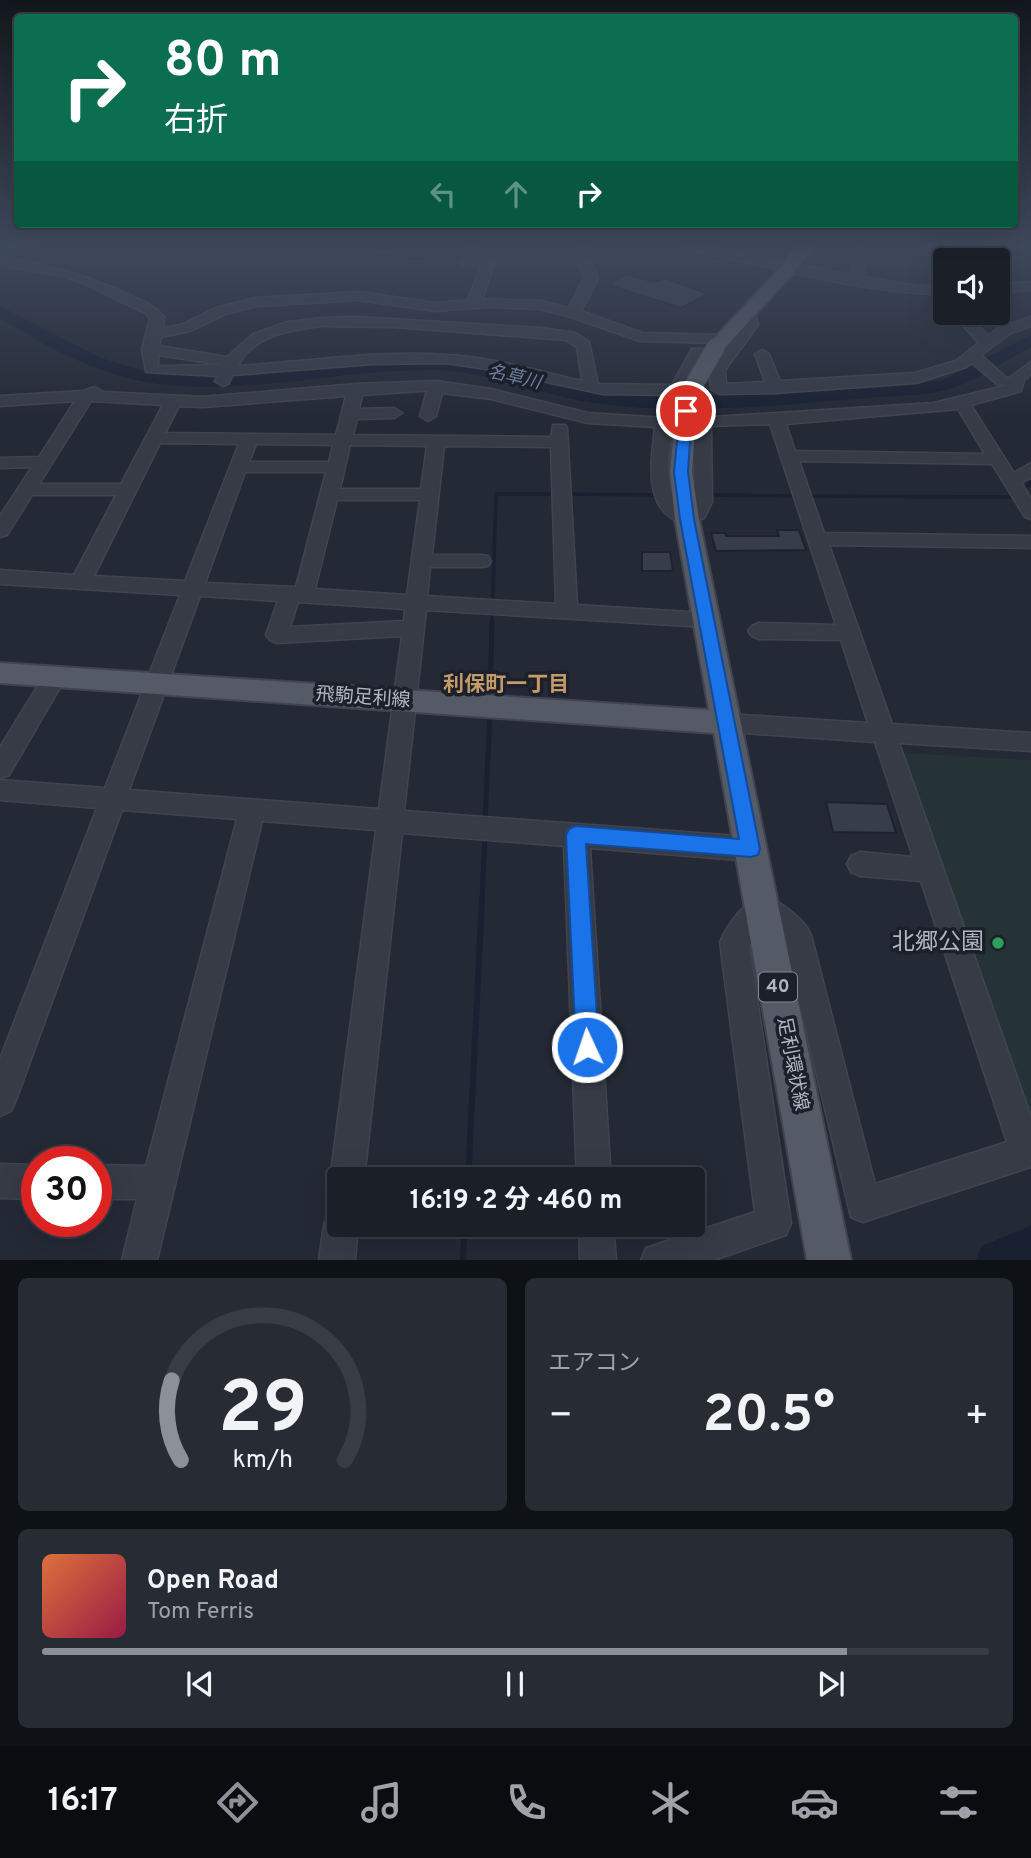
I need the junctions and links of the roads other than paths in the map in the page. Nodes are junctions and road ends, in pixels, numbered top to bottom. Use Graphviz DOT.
graph roads {
  1 [pos="139,305"];
  2 [pos="247,305"];
  3 [pos="370,305"];
  4 [pos="420,305"];
  5 [pos="474,305"];
  6 [pos="477,305"];
  7 [pos="537,305"];
  8 [pos="577,305"];
  9 [pos="753,305"];
  10 [pos="573,313"];
  11 [pos="363,321"];
  12 [pos="1031,321"];
  13 [pos="968,325"];
  14 [pos="154,338"];
  15 [pos="987,344"];
  16 [pos="722,347"];
  17 [pos="762,354"];
  18 [pos="970,359"];
  19 [pos="1031,361"];
  20 [pos="1031,367"];
  21 [pos="224,377"];
  22 [pos="999,379"];
  23 [pos="273,386"];
  24 [pos="436,386"];
  25 [pos="591,386"];
  26 [pos="775,388"];
  27 [pos="356,389"];
  28 [pos="86,396"];
  29 [pos="0,401"];
  30 [pos="173,401"];
  31 [pos="962,403"];
  32 [pos="561,412"];
  33 [pos="394,413"];
  34 [pos="350,414"];
  35 [pos="428,416"];
  36 [pos="776,419"];
  37 [pos="155,438"];
  38 [pos="248,439"];
  39 [pos="343,440"];
  40 [pos="436,440"];
  41 [pos="559,442"];
  42 [pos="789,456"];
  43 [pos="998,459"];
  44 [pos="44,462"];
  45 [pos="0,463"];
  46 [pos="238,467"];
  47 [pos="336,467"];
  48 [pos="1031,468"];
  49 [pos="1010,480"];
  50 [pos="128,490"];
  51 [pos="329,494"];
  52 [pos="430,495"];
  53 [pos="15,498"];
  54 [pos="1031,513"];
  55 [pos="687,519"];
  56 [pos="0,531"];
  57 [pos="818,539"];
  58 [pos="1031,542"];
  59 [pos="422,561"];
  60 [pos="481,561"];
  61 [pos="0,577"];
  62 [pos="81,581"];
  63 [pos="192,588"];
  64 [pos="298,593"];
  65 [pos="418,602"];
  66 [pos="567,611"];
  67 [pos="705,620"];
  68 [pos="414,628"];
  69 [pos="759,631"];
  70 [pos="851,633"];
  71 [pos="0,673"];
  72 [pos="55,677"];
  73 [pos="158,684"];
  74 [pos="406,701"];
  75 [pos="727,723"];
  76 [pos="886,732"];
  77 [pos="1031,742"];
  78 [pos="0,768"];
  79 [pos="0,790"];
  80 [pos="113,799"];
  81 [pos="251,810"];
  82 [pos="391,820"];
  83 [pos="576,835"];
  84 [pos="751,849"];
  85 [pos="860,864"];
  86 [pos="932,870"];
  87 [pos="762,907"];
  88 [pos="0,1100"];
  89 [pos="349,1167"];
  90 [pos="593,1167"];
  91 [pos="0,1181"];
  92 [pos="21,1182"];
  93 [pos="112,1182"];
  94 [pos="158,1183"];
  95 [pos="340,1237"];
  96 [pos="597,1237"];
  97 [pos="829,1255"];
  98 [pos="139,1259"];
  99 [pos="337,1259"];
  100 [pos="598,1259"];
  101 [pos="658,1259"];
  1 -- 14 [label="street"];
  2 -- 14 [label="street"];
  3 -- 11 [label="street"];
  4 -- 5 [label="street"];
  5 -- 6 [label="street"];
  7 -- 10 [label="street"];
  8 -- 10 [label="street"];
  9 -- 16 [label="main road, 足利環状線 / 40"];
  10 -- 16 [label="street"];
  11 -- 21 [label="street"];
  11 -- 25 [label="street"];
  12 -- 15 [label="street"];
  13 -- 15 [label="street"];
  14 -- 21 [label="street"];
  15 -- 18 [label="street"];
  16 -- 25 [label="street"];
  16 -- 26 [label="street"];
  16 -- 55 [label="main road, 足利環状線 / 40, bridge"];
  17 -- 26 [label="street"];
  18 -- 22 [label="street"];
  18 -- 26 [label="street"];
  19 -- 22 [label="street"];
  20 -- 31 [label="street"];
  21 -- 23 [label="street"];
  21 -- 25 [label="street"];
  21 -- 28 [label="street"];
  22 -- 31 [label="street"];
  24 -- 27 [label="street"];
  24 -- 32 [label="street"];
  24 -- 35 [label="street"];
  27 -- 30 [label="street"];
  27 -- 34 [label="street"];
  28 -- 29 [label="street"];
  28 -- 30 [label="street"];
  28 -- 44 [label="street"];
  30 -- 37 [label="street"];
  31 -- 36 [label="street"];
  31 -- 43 [label="street"];
  32 -- 41 [label="street"];
  32 -- 55 [label="street"];
  33 -- 34 [label="street"];
  34 -- 39 [label="street"];
  36 -- 42 [label="street"];
  36 -- 55 [label="street"];
  37 -- 38 [label="street"];
  37 -- 50 [label="street"];
  38 -- 39 [label="street"];
  38 -- 46 [label="street"];
  39 -- 40 [label="street"];
  39 -- 47 [label="street"];
  40 -- 41 [label="street"];
  40 -- 52 [label="street"];
  41 -- 66 [label="street"];
  42 -- 43 [label="street"];
  42 -- 57 [label="street"];
  43 -- 49 [label="street"];
  44 -- 45 [label="street"];
  44 -- 53 [label="street"];
  46 -- 47 [label="street"];
  46 -- 63 [label="street"];
  47 -- 51 [label="street"];
  48 -- 49 [label="street"];
  49 -- 54 [label="street"];
  50 -- 53 [label="street"];
  50 -- 62 [label="street"];
  51 -- 52 [label="street"];
  51 -- 64 [label="street"];
  52 -- 59 [label="street"];
  53 -- 56 [label="street"];
  55 -- 67 [label="main road, 足利環状線 / 40"];
  57 -- 58 [label="street"];
  57 -- 70 [label="street"];
  59 -- 60 [label="street"];
  59 -- 65 [label="street"];
  61 -- 62 [label="street"];
  62 -- 63 [label="street"];
  63 -- 64 [label="street"];
  63 -- 73 [label="street"];
  64 -- 65 [label="street"];
  64 -- 68 [label="street"];
  65 -- 66 [label="street"];
  65 -- 68 [label="street"];
  66 -- 67 [label="street"];
  67 -- 75 [label="main road, 足利環状線 / 40"];
  68 -- 74 [label="street"];
  69 -- 70 [label="street"];
  70 -- 76 [label="street"];
  71 -- 72 [label="main road, 飛駒足利線"];
  72 -- 73 [label="main road, 飛駒足利線"];
  72 -- 78 [label="street"];
  73 -- 74 [label="main road, 飛駒足利線"];
  73 -- 80 [label="street"];
  74 -- 75 [label="main road, 飛駒足利線"];
  74 -- 82 [label="street"];
  75 -- 76 [label="street"];
  75 -- 84 [label="main road, 足利環状線 / 40"];
  76 -- 77 [label="street"];
  76 -- 86 [label="street"];
  79 -- 80 [label="street"];
  80 -- 81 [label="street"];
  80 -- 88 [label="street"];
  81 -- 82 [label="street"];
  81 -- 94 [label="street"];
  82 -- 83 [label="street"];
  82 -- 89 [label="street"];
  83 -- 84 [label="street"];
  83 -- 90 [label="street"];
  84 -- 87 [label="main road, 足利環状線 / 40"];
  85 -- 86 [label="street"];
  86 -- 87 [label="street"];
  87 -- 97 [label="main road, 足利環状線 / 40"];
  87 -- 101 [label="street"];
  91 -- 92 [label="street"];
  93 -- 94 [label="street"];
  94 -- 98 [label="street"];
  95 -- 99 [label="street"];
  96 -- 100 [label="street"];
}
